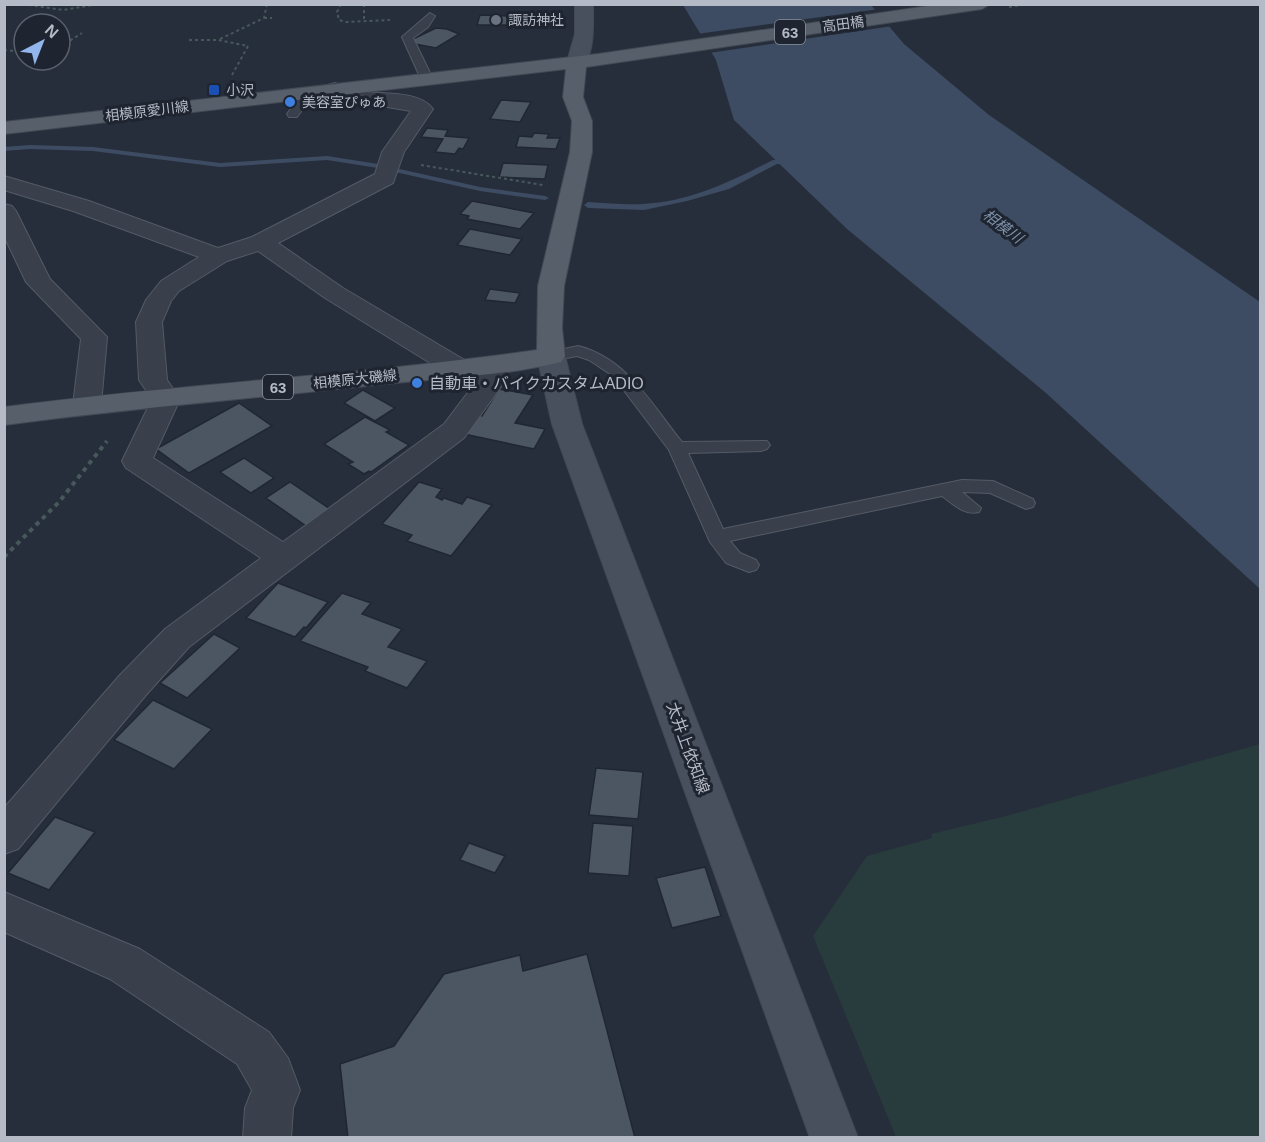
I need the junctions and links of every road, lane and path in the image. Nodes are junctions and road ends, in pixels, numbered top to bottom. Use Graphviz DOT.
graph roads {
  1 [pos="23,4"];
  2 [pos="99,4"];
  3 [pos="267,4"];
  4 [pos="341,4"];
  5 [pos="364,4"];
  6 [pos="584,4"];
  7 [pos="982,4"];
  8 [pos="430,16"];
  9 [pos="264,18"];
  10 [pos="272,18"];
  11 [pos="364,22"];
  12 [pos="82,33"];
  13 [pos="407,37"];
  14 [pos="72,39"];
  15 [pos="189,40"];
  16 [pos="218,40"];
  17 [pos="587,61"];
  18 [pos="426,79"];
  19 [pos="335,89"];
  20 [pos="309,92"];
  21 [pos="241,99"];
  22 [pos="293,114"];
  23 [pos="4,128"];
  24 [pos="390,159"];
  25 [pos="4,183"];
  26 [pos="573,189"];
  27 [pos="4,211"];
  28 [pos="261,242"];
  29 [pos="218,256"];
  30 [pos="551,356"];
  31 [pos="496,364"];
  32 [pos="458,368"];
  33 [pos="166,399"];
  34 [pos="87,405"];
  35 [pos="4,416"];
  36 [pos="108,440"];
  37 [pos="762,445"];
  38 [pos="677,448"];
  39 [pos="946,490"];
  40 [pos="1026,503"];
  41 [pos="972,508"];
  42 [pos="717,537"];
  43 [pos="4,557"];
  44 [pos="283,557"];
  45 [pos="749,565"];
  46 [pos="4,837"];
  47 [pos="4,911"];
  48 [pos="267,1137"];
  49 [pos="834,1137"];
  1 -- 2 [label="path"];
  3 -- 9 [label="path"];
  4 -- 11 [label="path"];
  5 -- 11 [label="path"];
  6 -- 17 [label="main road"];
  7 -- 17 [label="main road, 高田橋 / 63"];
  8 -- 13 [label="lane"];
  9 -- 10 [label="path"];
  9 -- 16 [label="path"];
  11 -- 13 [label="path"];
  12 -- 14 [label="path"];
  13 -- 18 [label="lane"];
  15 -- 16 [label="path"];
  16 -- 21 [label="path"];
  17 -- 18 [label="main road, 相模原愛川線"];
  17 -- 26 [label="main road"];
  18 -- 19 [label="main road, 相模原愛川線"];
  19 -- 20 [label="main road, 相模原愛川線"];
  19 -- 24 [label="street"];
  20 -- 21 [label="main road, 相模原愛川線"];
  20 -- 22 [label="lane"];
  21 -- 23 [label="main road, 相模原愛川線"];
  24 -- 26 [label="path"];
  24 -- 28 [label="street"];
  25 -- 29 [label="street"];
  26 -- 30 [label="main road"];
  27 -- 34 [label="street"];
  28 -- 29 [label="street"];
  28 -- 32 [label="street"];
  29 -- 33 [label="street"];
  30 -- 31 [label="main road, 相模原大磯線 / 63"];
  30 -- 38 [label="lane"];
  30 -- 49 [label="main road, 太井上依知線"];
  31 -- 32 [label="main road, 相模原大磯線 / 63"];
  31 -- 44 [label="street"];
  32 -- 33 [label="main road, 相模原大磯線 / 63"];
  33 -- 34 [label="main road, 相模原大磯線 / 63"];
  33 -- 44 [label="street"];
  34 -- 35 [label="main road, 相模原大磯線 / 63"];
  36 -- 43 [label="path"];
  37 -- 38 [label="lane"];
  38 -- 42 [label="lane"];
  39 -- 40 [label="lane"];
  39 -- 41 [label="lane"];
  39 -- 42 [label="lane"];
  42 -- 45 [label="lane"];
  44 -- 46 [label="street"];
  47 -- 48 [label="street"];
}
